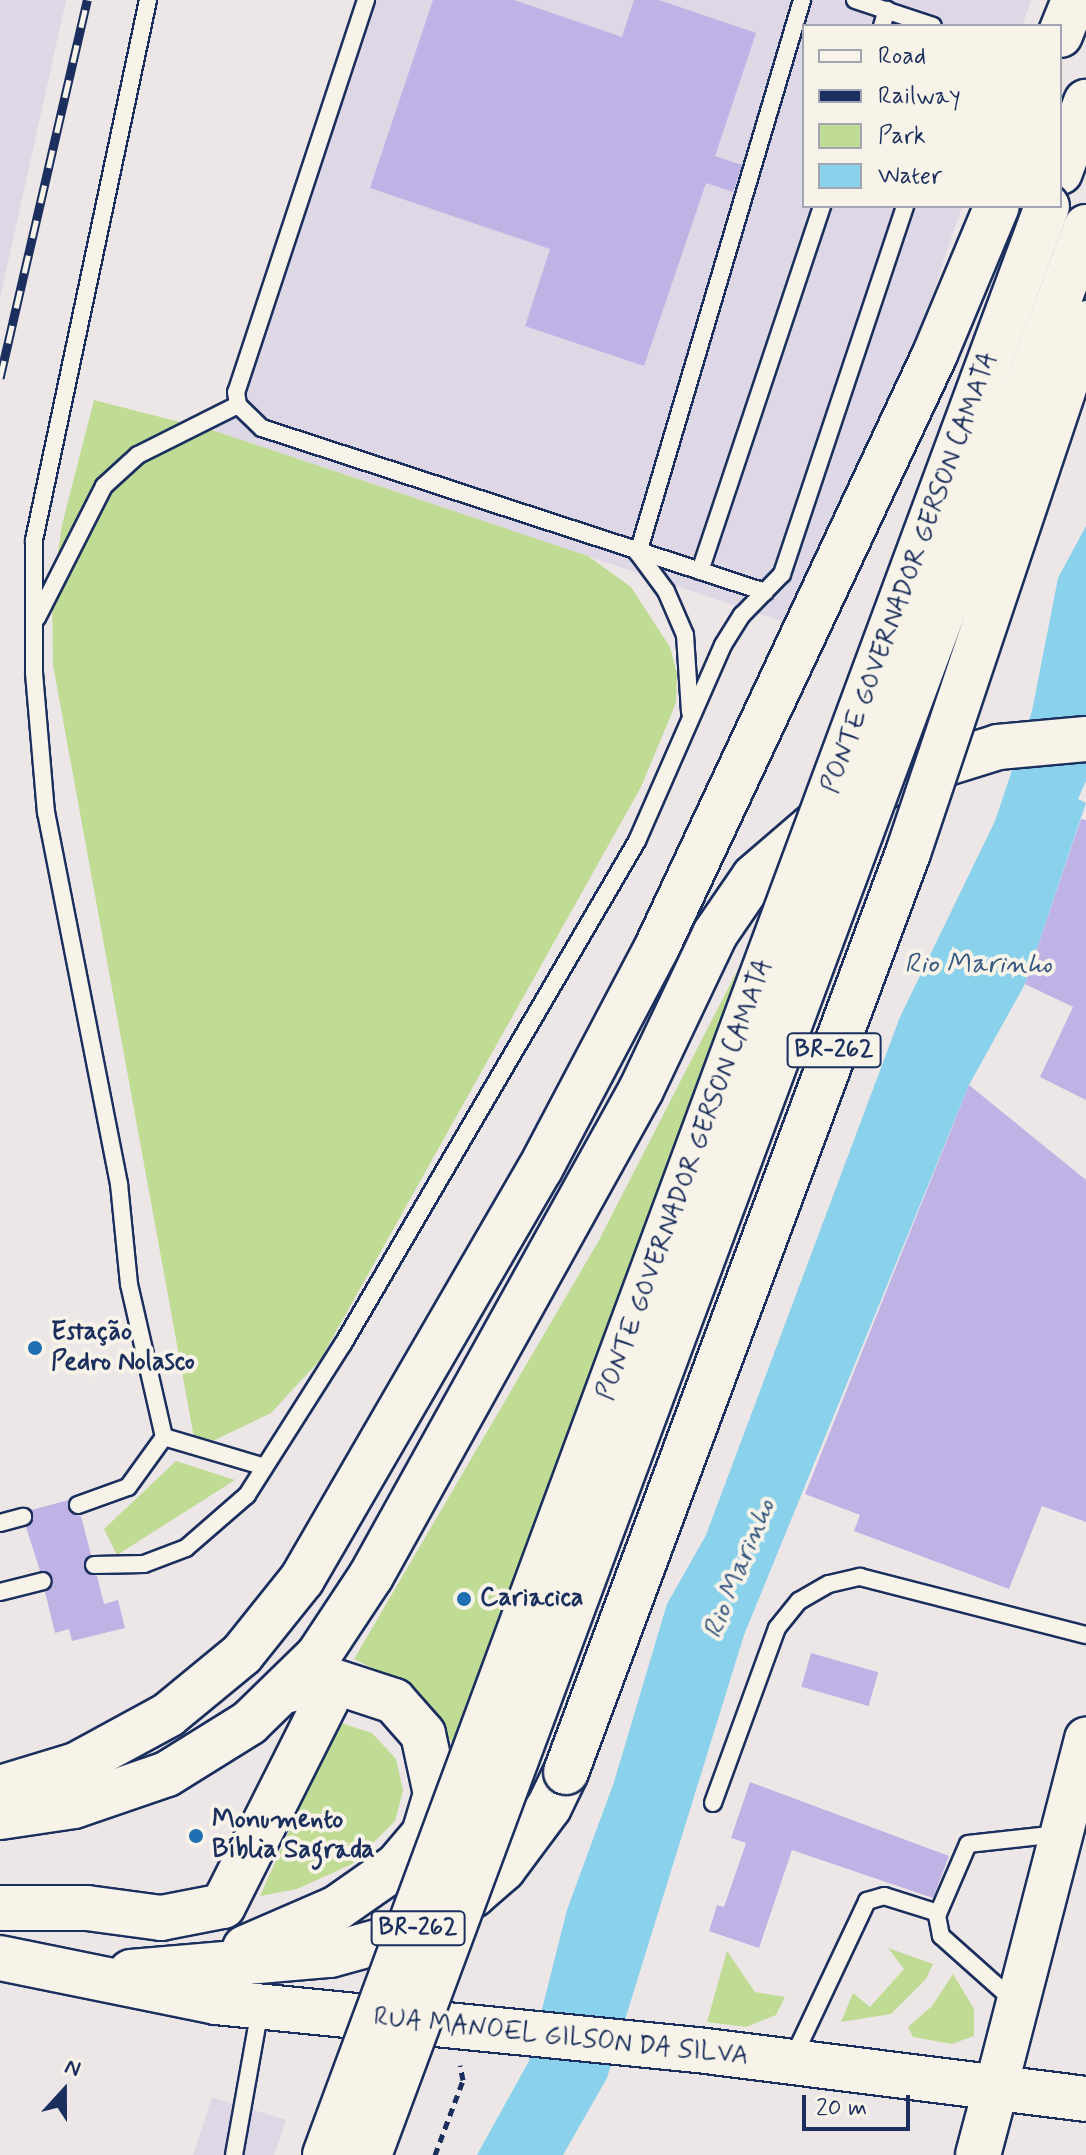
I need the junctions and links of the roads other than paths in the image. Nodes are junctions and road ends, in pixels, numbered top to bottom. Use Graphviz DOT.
graph roads {
  1 [pos="148,0"];
  2 [pos="366,0"];
  3 [pos="802,0"];
  4 [pos="855,0"];
  5 [pos="1074,0"];
  6 [pos="885,18"];
  7 [pos="921,24"];
  8 [pos="1062,30"];
  9 [pos="1086,102"];
  10 [pos="1062,167"];
  11 [pos="821,208"];
  12 [pos="904,208"];
  13 [pos="996,208"];
  14 [pos="1046,208"];
  15 [pos="1086,227"];
  16 [pos="1086,323"];
  17 [pos="238,405"];
  18 [pos="638,553"];
  19 [pos="700,571"];
  20 [pos="765,592"];
  21 [pos="34,623"];
  22 [pos="688,727"];
  23 [pos="1086,739"];
  24 [pos="164,1437"];
  25 [pos="265,1467"];
  26 [pos="78,1505"];
  27 [pos="23,1517"];
  28 [pos="0,1523"];
  29 [pos="94,1565"];
  30 [pos="43,1581"];
  31 [pos="0,1592"];
  32 [pos="1086,1635"];
  33 [pos="298,1687"];
  34 [pos="1086,1739"];
  35 [pos="0,1788"];
  36 [pos="713,1803"];
  37 [pos="0,1817"];
  38 [pos="1058,1834"];
  39 [pos="0,1878"];
  40 [pos="0,1908"];
  41 [pos="87,1908"];
  42 [pos="938,1913"];
  43 [pos="18,1963"];
  44 [pos="202,1966"];
  45 [pos="1016,2002"];
  46 [pos="260,2008"];
  47 [pos="791,2062"];
  48 [pos="995,2091"];
  49 [pos="1086,2099"];
  50 [pos="234,2155"];
  51 [pos="325,2155"];
  52 [pos="369,2155"];
  53 [pos="978,2155"];
  1 -- 21 [label="lane"];
  2 -- 17 [label="lane"];
  3 -- 18 [label="lane"];
  4 -- 6 [label="lane"];
  5 -- 8 [label="main road"];
  6 -- 7 [label="lane"];
  9 -- 10 [label="main road"];
  11 -- 19 [label="lane"];
  12 -- 20 [label="lane"];
  13 -- 35 [label="main road"];
  14 -- 51 [label="main road, PONTE GOVERNADOR GERSON CAMATA, bridge"];
  15 -- 52 [label="main road, PONTE GOVERNADOR GERSON CAMATA, bridge"];
  16 -- 44 [label="main road, BR-262, bridge"];
  17 -- 18 [label="lane"];
  17 -- 21 [label="lane"];
  18 -- 19 [label="lane"];
  18 -- 22 [label="lane"];
  19 -- 20 [label="lane"];
  20 -- 22 [label="lane"];
  21 -- 24 [label="lane"];
  22 -- 25 [label="lane"];
  23 -- 33 [label="main road"];
  24 -- 25 [label="lane"];
  24 -- 26 [label="lane"];
  25 -- 29 [label="lane"];
  27 -- 28 [label="lane"];
  30 -- 31 [label="lane"];
  32 -- 36 [label="lane"];
  33 -- 37 [label="main road"];
  33 -- 41 [label="main road"];
  33 -- 44 [label="main road"];
  34 -- 38 [label="main road"];
  38 -- 42 [label="lane"];
  38 -- 45 [label="main road"];
  39 -- 41 [label="main road"];
  40 -- 41 [label="main road"];
  42 -- 45 [label="lane"];
  42 -- 47 [label="lane"];
  43 -- 44 [label="main road, BR-262"];
  43 -- 46 [label="main road, RUA MANOEL GILSON DA SILVA"];
  45 -- 48 [label="main road"];
  46 -- 47 [label="main road, RUA MANOEL GILSON DA SILVA"];
  46 -- 50 [label="lane"];
  47 -- 48 [label="main road, RUA MANOEL GILSON DA SILVA"];
  48 -- 49 [label="main road, RUA MANOEL GILSON DA SILVA"];
  48 -- 53 [label="main road"];
}
